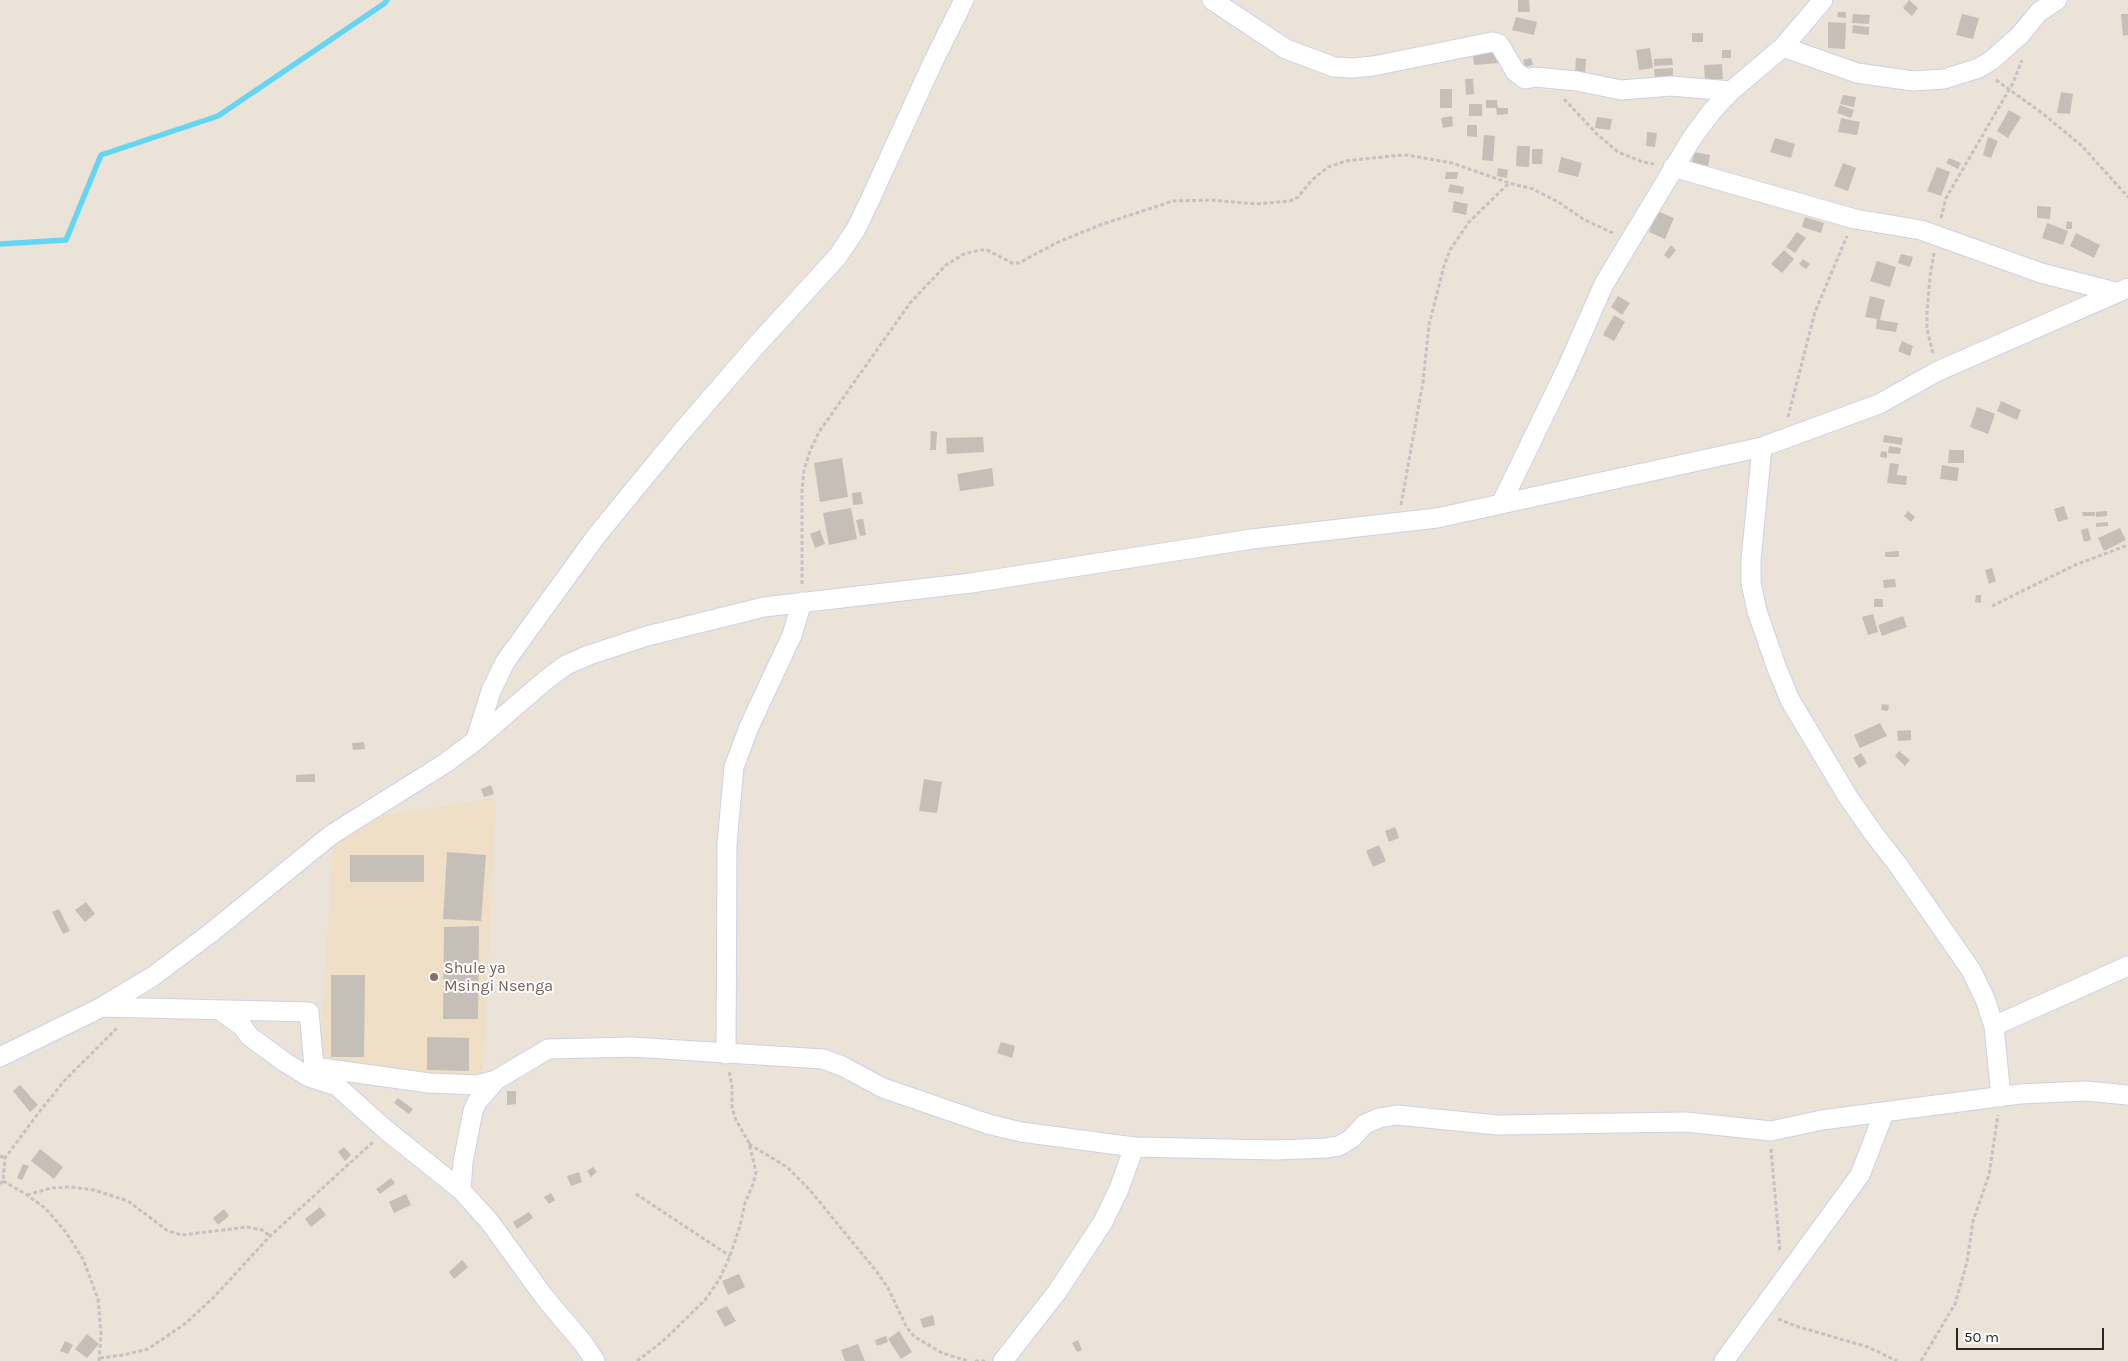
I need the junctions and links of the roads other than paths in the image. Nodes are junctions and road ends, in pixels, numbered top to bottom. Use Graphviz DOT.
graph roads {
  1 [pos="964,0"];
  2 [pos="1212,0"];
  3 [pos="1823,0"];
  4 [pos="2057,0"];
  5 [pos="1783,47"];
  6 [pos="1731,91"];
  7 [pos="1673,167"];
  8 [pos="2122,290"];
  9 [pos="1762,447"];
  10 [pos="1501,504"];
  11 [pos="802,602"];
  12 [pos="475,741"];
  13 [pos="2128,966"];
  14 [pos="102,1007"];
  15 [pos="221,1012"];
  16 [pos="1994,1026"];
  17 [pos="726,1054"];
  18 [pos="0,1057"];
  19 [pos="496,1080"];
  20 [pos="2128,1095"];
  21 [pos="2001,1097"];
  22 [pos="1884,1113"];
  23 [pos="1134,1147"];
  24 [pos="461,1190"];
  25 [pos="595,1361"];
  26 [pos="1003,1361"];
  27 [pos="1724,1361"];
  1 -- 12 [label="street"];
  2 -- 6 [label="street"];
  3 -- 5 [label="street"];
  4 -- 5 [label="street"];
  5 -- 6 [label="street"];
  6 -- 7 [label="street"];
  7 -- 8 [label="street"];
  7 -- 10 [label="street"];
  8 -- 9 [label="street"];
  9 -- 10 [label="street"];
  9 -- 16 [label="street"];
  10 -- 11 [label="street"];
  11 -- 12 [label="street"];
  11 -- 17 [label="street"];
  12 -- 14 [label="street"];
  13 -- 16 [label="street"];
  14 -- 15 [label="street"];
  14 -- 18 [label="street"];
  15 -- 19 [label="street"];
  15 -- 24 [label="street"];
  16 -- 21 [label="street"];
  17 -- 19 [label="street"];
  17 -- 23 [label="street"];
  19 -- 24 [label="street"];
  20 -- 21 [label="street"];
  21 -- 22 [label="street"];
  22 -- 23 [label="street"];
  22 -- 27 [label="street"];
  23 -- 26 [label="street"];
  24 -- 25 [label="street"];
}
